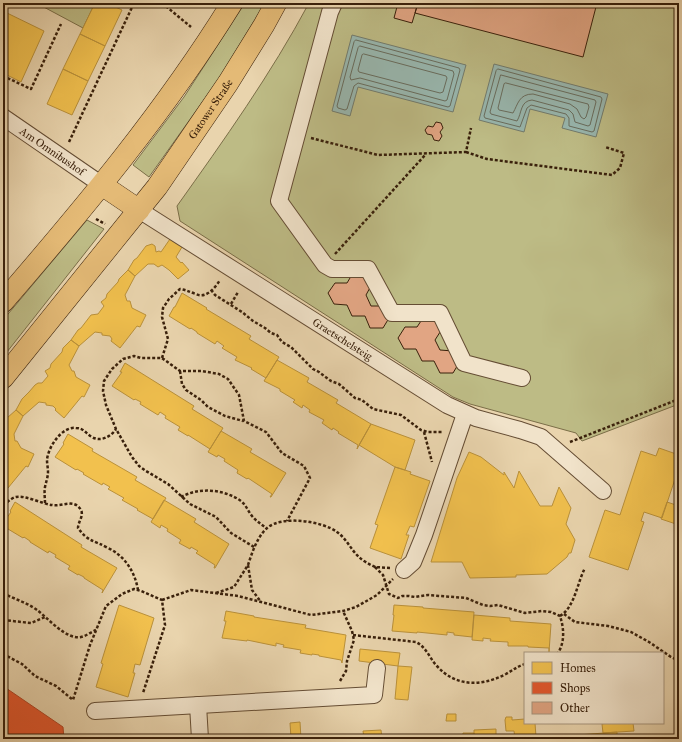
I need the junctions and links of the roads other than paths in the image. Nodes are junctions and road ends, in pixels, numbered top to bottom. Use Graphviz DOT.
graph roads {
  1 [pos="232,3"];
  2 [pos="276,3"];
  3 [pos="334,3"];
  4 [pos="3,117"];
  5 [pos="102,185"];
  6 [pos="139,210"];
  7 [pos="3,302"];
  8 [pos="3,378"];
  9 [pos="522,378"];
  10 [pos="463,421"];
  11 [pos="603,491"];
  12 [pos="404,570"];
  13 [pos="377,668"];
  14 [pos="198,706"];
  15 [pos="95,711"];
  16 [pos="200,739"];
  1 -- 5 [label="main road"];
  2 -- 6 [label="main road, Gatower Straße"];
  3 -- 9 [label="street"];
  4 -- 5 [label="street, Am Omnibushof"];
  5 -- 6 [label="main road"];
  5 -- 7 [label="main road"];
  6 -- 8 [label="main road, Gatower Straße"];
  6 -- 10 [label="street, Graetschelsteig"];
  10 -- 11 [label="street, Graetschelsteig"];
  10 -- 12 [label="street"];
  13 -- 14 [label="street"];
  14 -- 15 [label="street"];
  14 -- 16 [label="street"];
}
